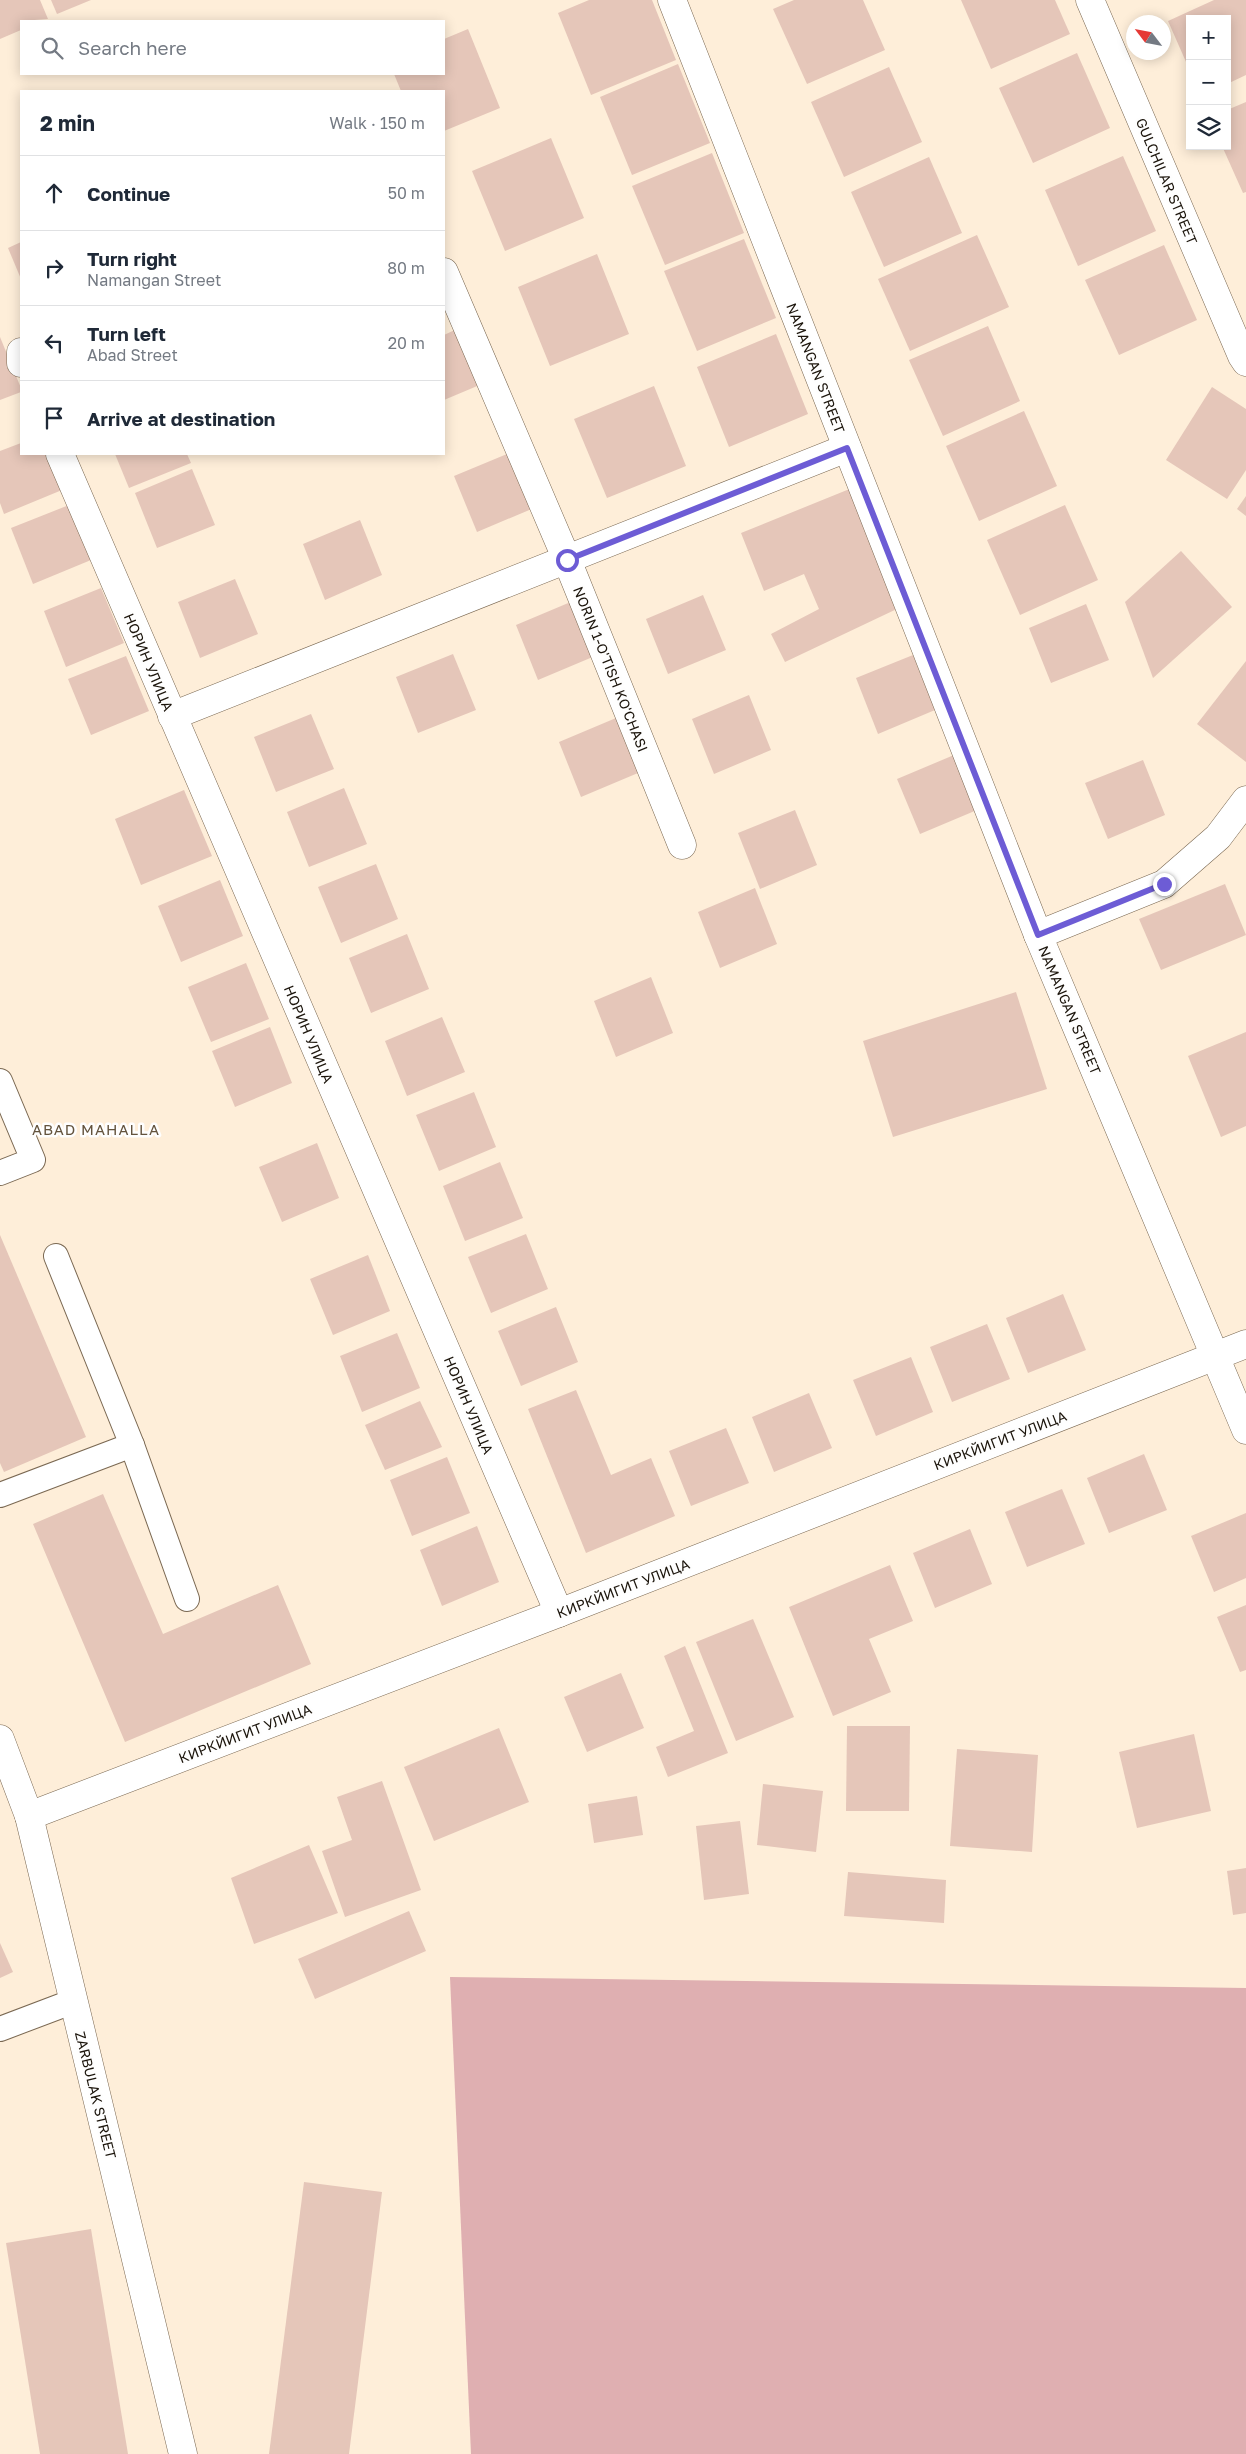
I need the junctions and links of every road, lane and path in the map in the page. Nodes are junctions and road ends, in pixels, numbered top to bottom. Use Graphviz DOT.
graph roads {
  1 [pos="672,0"];
  2 [pos="1090,0"];
  3 [pos="445,274"];
  4 [pos="1246,362"];
  5 [pos="847,448"];
  6 [pos="60,455"];
  7 [pos="567,560"];
  8 [pos="172,716"];
  9 [pos="1246,800"];
  10 [pos="682,845"];
  11 [pos="1038,935"];
  12 [pos="0,1081"];
  13 [pos="0,1173"];
  14 [pos="56,1256"];
  15 [pos="1246,1344"];
  16 [pos="1216,1356"];
  17 [pos="1246,1430"];
  18 [pos="132,1445"];
  19 [pos="0,1495"];
  20 [pos="187,1599"];
  21 [pos="559,1613"];
  22 [pos="0,1739"];
  23 [pos="29,1816"];
  24 [pos="74,2000"];
  25 [pos="0,2028"];
  26 [pos="183,2454"];
  1 -- 5 [label="street, NAMANGAN STREET"];
  2 -- 4 [label="street, GULCHILAR STREET"];
  3 -- 7 [label="street, NORIN 1-O'TISH KO'CHASI"];
  5 -- 7 [label="street"];
  5 -- 11 [label="street, NAMANGAN STREET"];
  6 -- 8 [label="street, НОРИН УЛИЦА"];
  7 -- 8 [label="street"];
  7 -- 10 [label="street, NORIN 1-O'TISH KO'CHASI"];
  8 -- 21 [label="street, НОРИН УЛИЦА"];
  9 -- 11 [label="street"];
  11 -- 16 [label="street, NAMANGAN STREET"];
  12 -- 13 [label="lane"];
  14 -- 18 [label="lane"];
  15 -- 16 [label="street, КИРКЙИГИТ УЛИЦА"];
  16 -- 17 [label="street, NAMANGAN STREET"];
  16 -- 21 [label="street, КИРКЙИГИТ УЛИЦА"];
  18 -- 19 [label="lane"];
  18 -- 20 [label="lane"];
  21 -- 23 [label="street, КИРКЙИГИТ УЛИЦА"];
  22 -- 23 [label="street, ZARBULAK STREET"];
  23 -- 24 [label="street, ZARBULAK STREET"];
  24 -- 25 [label="lane"];
  24 -- 26 [label="street, ZARBULAK STREET"];
}
